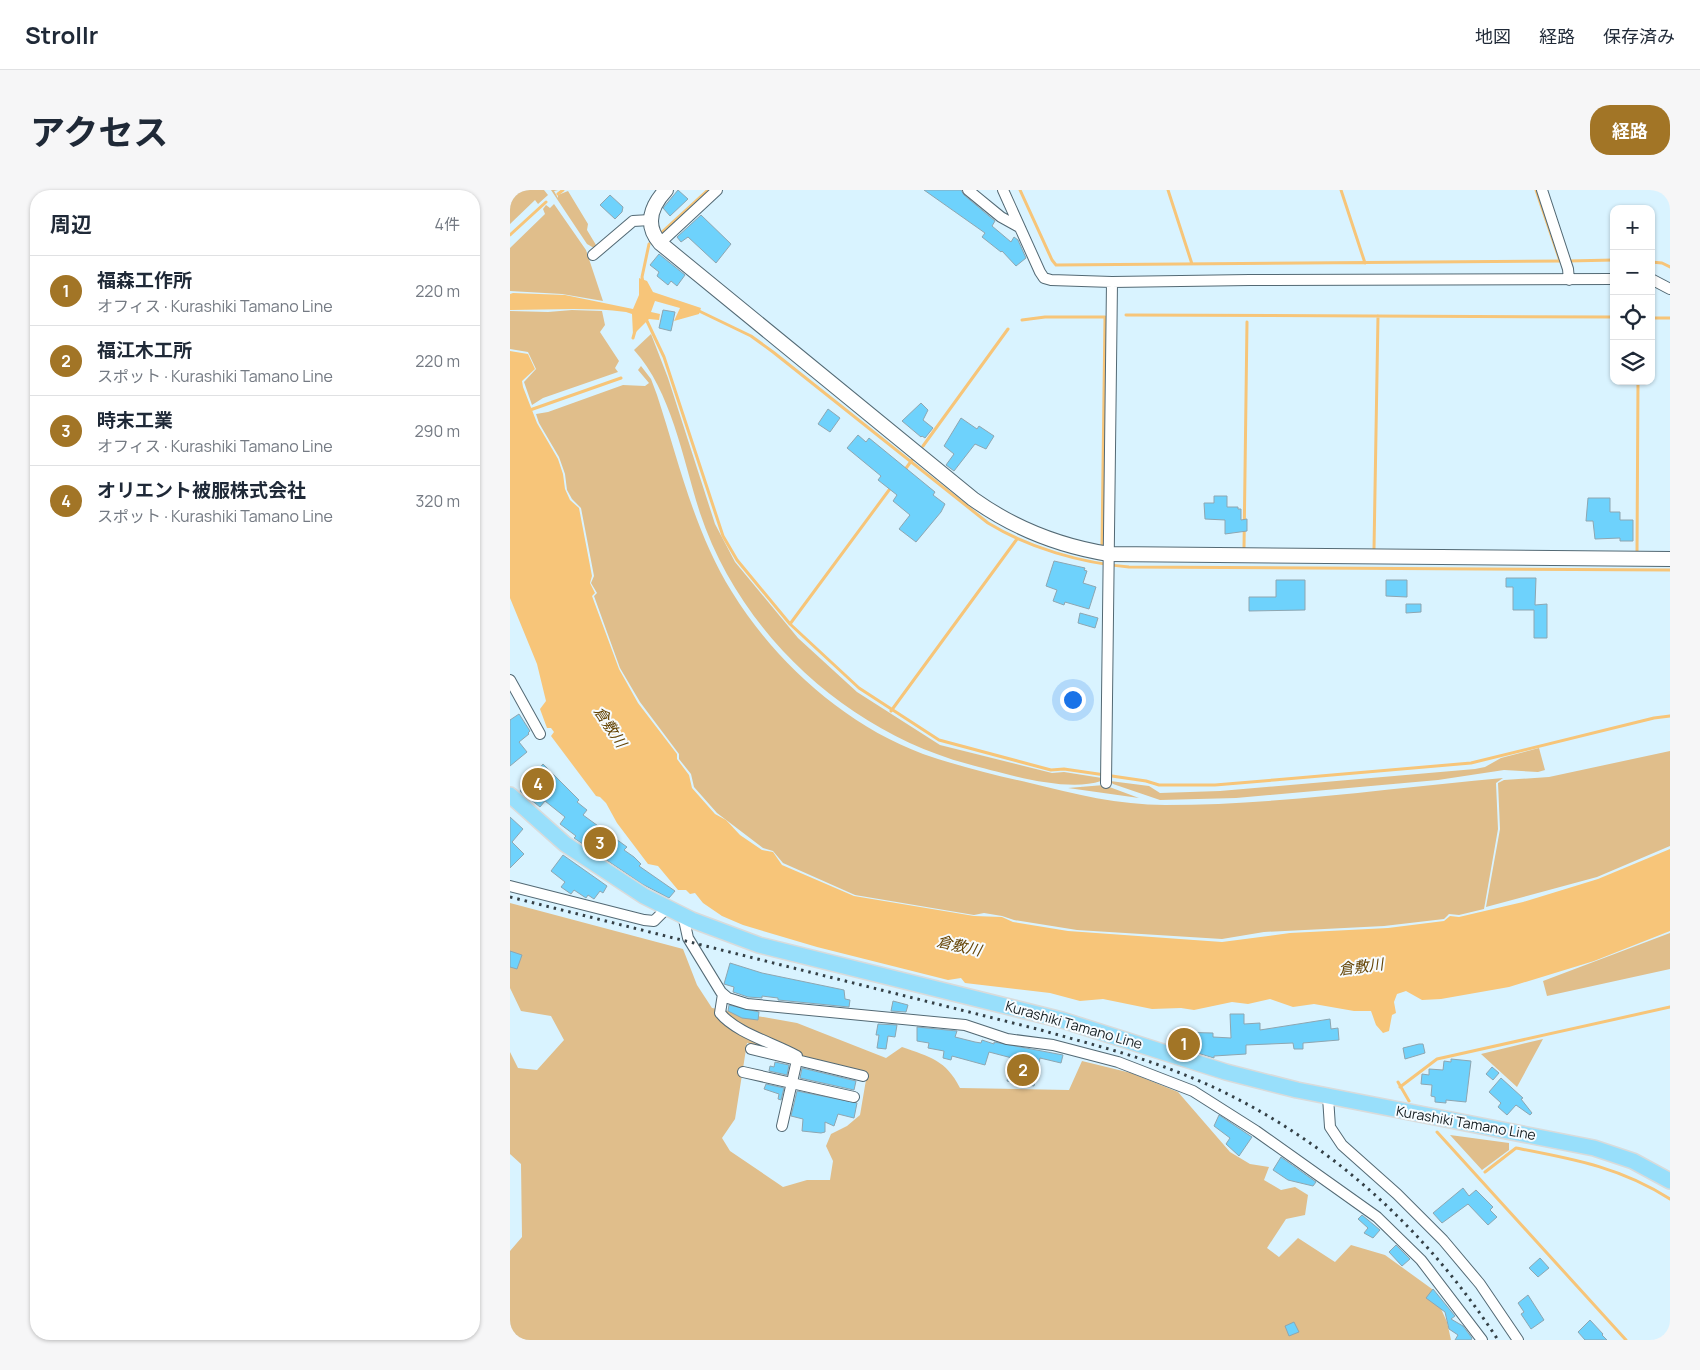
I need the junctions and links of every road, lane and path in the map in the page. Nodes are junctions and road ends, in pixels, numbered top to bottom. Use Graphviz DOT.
graph roads {
  1 [pos="666,190"];
  2 [pos="717,190"];
  3 [pos="968,190"];
  4 [pos="1002,190"];
  5 [pos="1542,190"];
  6 [pos="650,220"];
  7 [pos="1019,227"];
  8 [pos="660,243"];
  9 [pos="593,255"];
  10 [pos="1610,279"];
  11 [pos="1569,280"];
  12 [pos="1112,282"];
  13 [pos="1655,282"];
  14 [pos="1670,288"];
  15 [pos="1670,559"];
  16 [pos="1109,562"];
  17 [pos="510,680"];
  18 [pos="540,734"];
  19 [pos="1106,779"];
  20 [pos="510,795"];
  21 [pos="510,886"];
  22 [pos="667,908"];
  23 [pos="683,915"];
  24 [pos="723,994"];
  25 [pos="751,1049"];
  26 [pos="797,1060"];
  27 [pos="743,1072"];
  28 [pos="863,1076"];
  29 [pos="792,1083"];
  30 [pos="854,1097"];
  31 [pos="1328,1098"];
  32 [pos="782,1126"];
  33 [pos="1670,1181"];
  34 [pos="1482,1340"];
  35 [pos="1518,1340"];
  1 -- 6 [label="street"];
  2 -- 8 [label="street"];
  3 -- 7 [label="street"];
  4 -- 7 [label="street"];
  5 -- 11 [label="street"];
  6 -- 8 [label="street"];
  6 -- 9 [label="street"];
  7 -- 12 [label="street"];
  8 -- 16 [label="street"];
  10 -- 11 [label="street"];
  11 -- 12 [label="street"];
  12 -- 16 [label="street"];
  13 -- 14 [label="street"];
  15 -- 16 [label="street"];
  16 -- 19 [label="street"];
  17 -- 18 [label="street"];
  20 -- 22 [label="main road, Kurashiki Tamano Line"];
  21 -- 22 [label="street"];
  22 -- 23 [label="main road, Kurashiki Tamano Line"];
  23 -- 24 [label="street"];
  23 -- 31 [label="main road, Kurashiki Tamano Line"];
  24 -- 26 [label="street"];
  24 -- 34 [label="street"];
  25 -- 26 [label="street"];
  26 -- 28 [label="street"];
  26 -- 29 [label="street"];
  27 -- 29 [label="street"];
  29 -- 30 [label="street"];
  29 -- 32 [label="street"];
  31 -- 33 [label="main road, Kurashiki Tamano Line"];
  31 -- 35 [label="street"];
}
